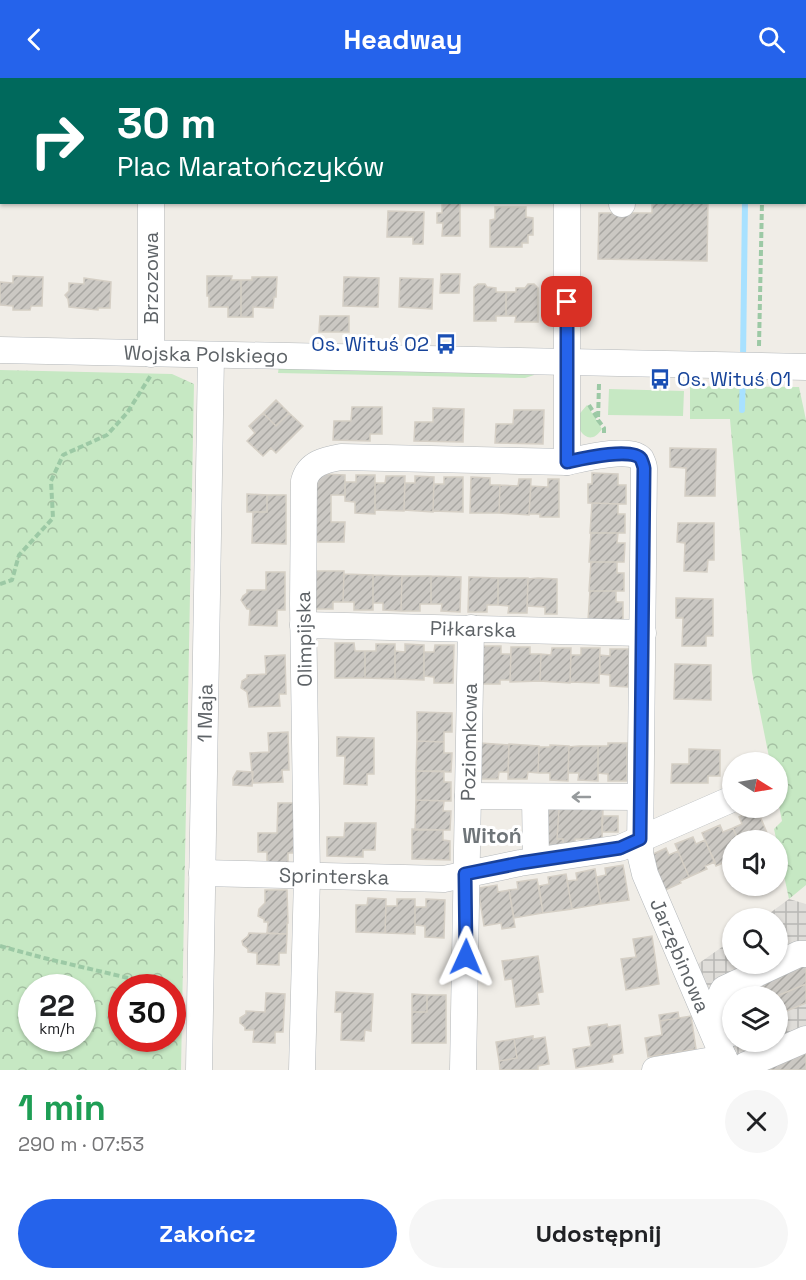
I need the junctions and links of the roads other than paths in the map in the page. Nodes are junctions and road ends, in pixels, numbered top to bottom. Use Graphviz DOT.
graph roads {
  1 [pos="151,204"];
  2 [pos="567,204"];
  3 [pos="0,350"];
  4 [pos="211,356"];
  5 [pos="566,363"];
  6 [pos="152,364"];
  7 [pos="806,367"];
  8 [pos="567,462"];
  9 [pos="303,625"];
  10 [pos="471,628"];
  11 [pos="643,633"];
  12 [pos="468,796"];
  13 [pos="526,797"];
  14 [pos="640,797"];
  15 [pos="722,803"];
  16 [pos="640,839"];
  17 [pos="536,860"];
  18 [pos="202,873"];
  19 [pos="465,874"];
  20 [pos="307,877"];
  21 [pos="806,954"];
  22 [pos="730,986"];
  23 [pos="722,992"];
  24 [pos="722,1007"];
  25 [pos="806,1039"];
  26 [pos="736,1061"];
  27 [pos="199,1070"];
  28 [pos="302,1070"];
  29 [pos="463,1070"];
  30 [pos="655,1070"];
  1 -- 6 [label="street, Brzozowa"];
  2 -- 5 [label="street"];
  3 -- 6 [label="street, Wojska Polskiego"];
  4 -- 5 [label="street, Wojska Polskiego"];
  4 -- 6 [label="street, Wojska Polskiego"];
  4 -- 18 [label="street, 1 Maja"];
  5 -- 7 [label="street, Wojska Polskiego"];
  5 -- 8 [label="street"];
  8 -- 9 [label="street, Olimpijska"];
  8 -- 11 [label="street, Olimpijska"];
  9 -- 10 [label="street, Piłkarska"];
  9 -- 20 [label="street, Olimpijska"];
  10 -- 11 [label="street, Piłkarska"];
  10 -- 12 [label="street, Poziomkowa"];
  11 -- 14 [label="street, Jarzębinowa"];
  12 -- 13 [label="street"];
  12 -- 19 [label="street, Poziomkowa"];
  14 -- 13 [label="street, one-way"];
  13 -- 17 [label="street"];
  14 -- 16 [label="street, Jarzębinowa"];
  15 -- 16 [label="street, Sprinterska"];
  16 -- 17 [label="street, Sprinterska"];
  16 -- 26 [label="street, Jarzębinowa"];
  17 -- 19 [label="street, Sprinterska"];
  18 -- 20 [label="street, Sprinterska"];
  18 -- 27 [label="street, 1 Maja"];
  19 -- 20 [label="street, Sprinterska"];
  19 -- 29 [label="street, Poziomkowa"];
  20 -- 28 [label="street, Olimpijska"];
  21 -- 22 [label="street"];
  23 -- 24 [label="street"];
  25 -- 26 [label="street"];
  26 -- 30 [label="street"];
}
